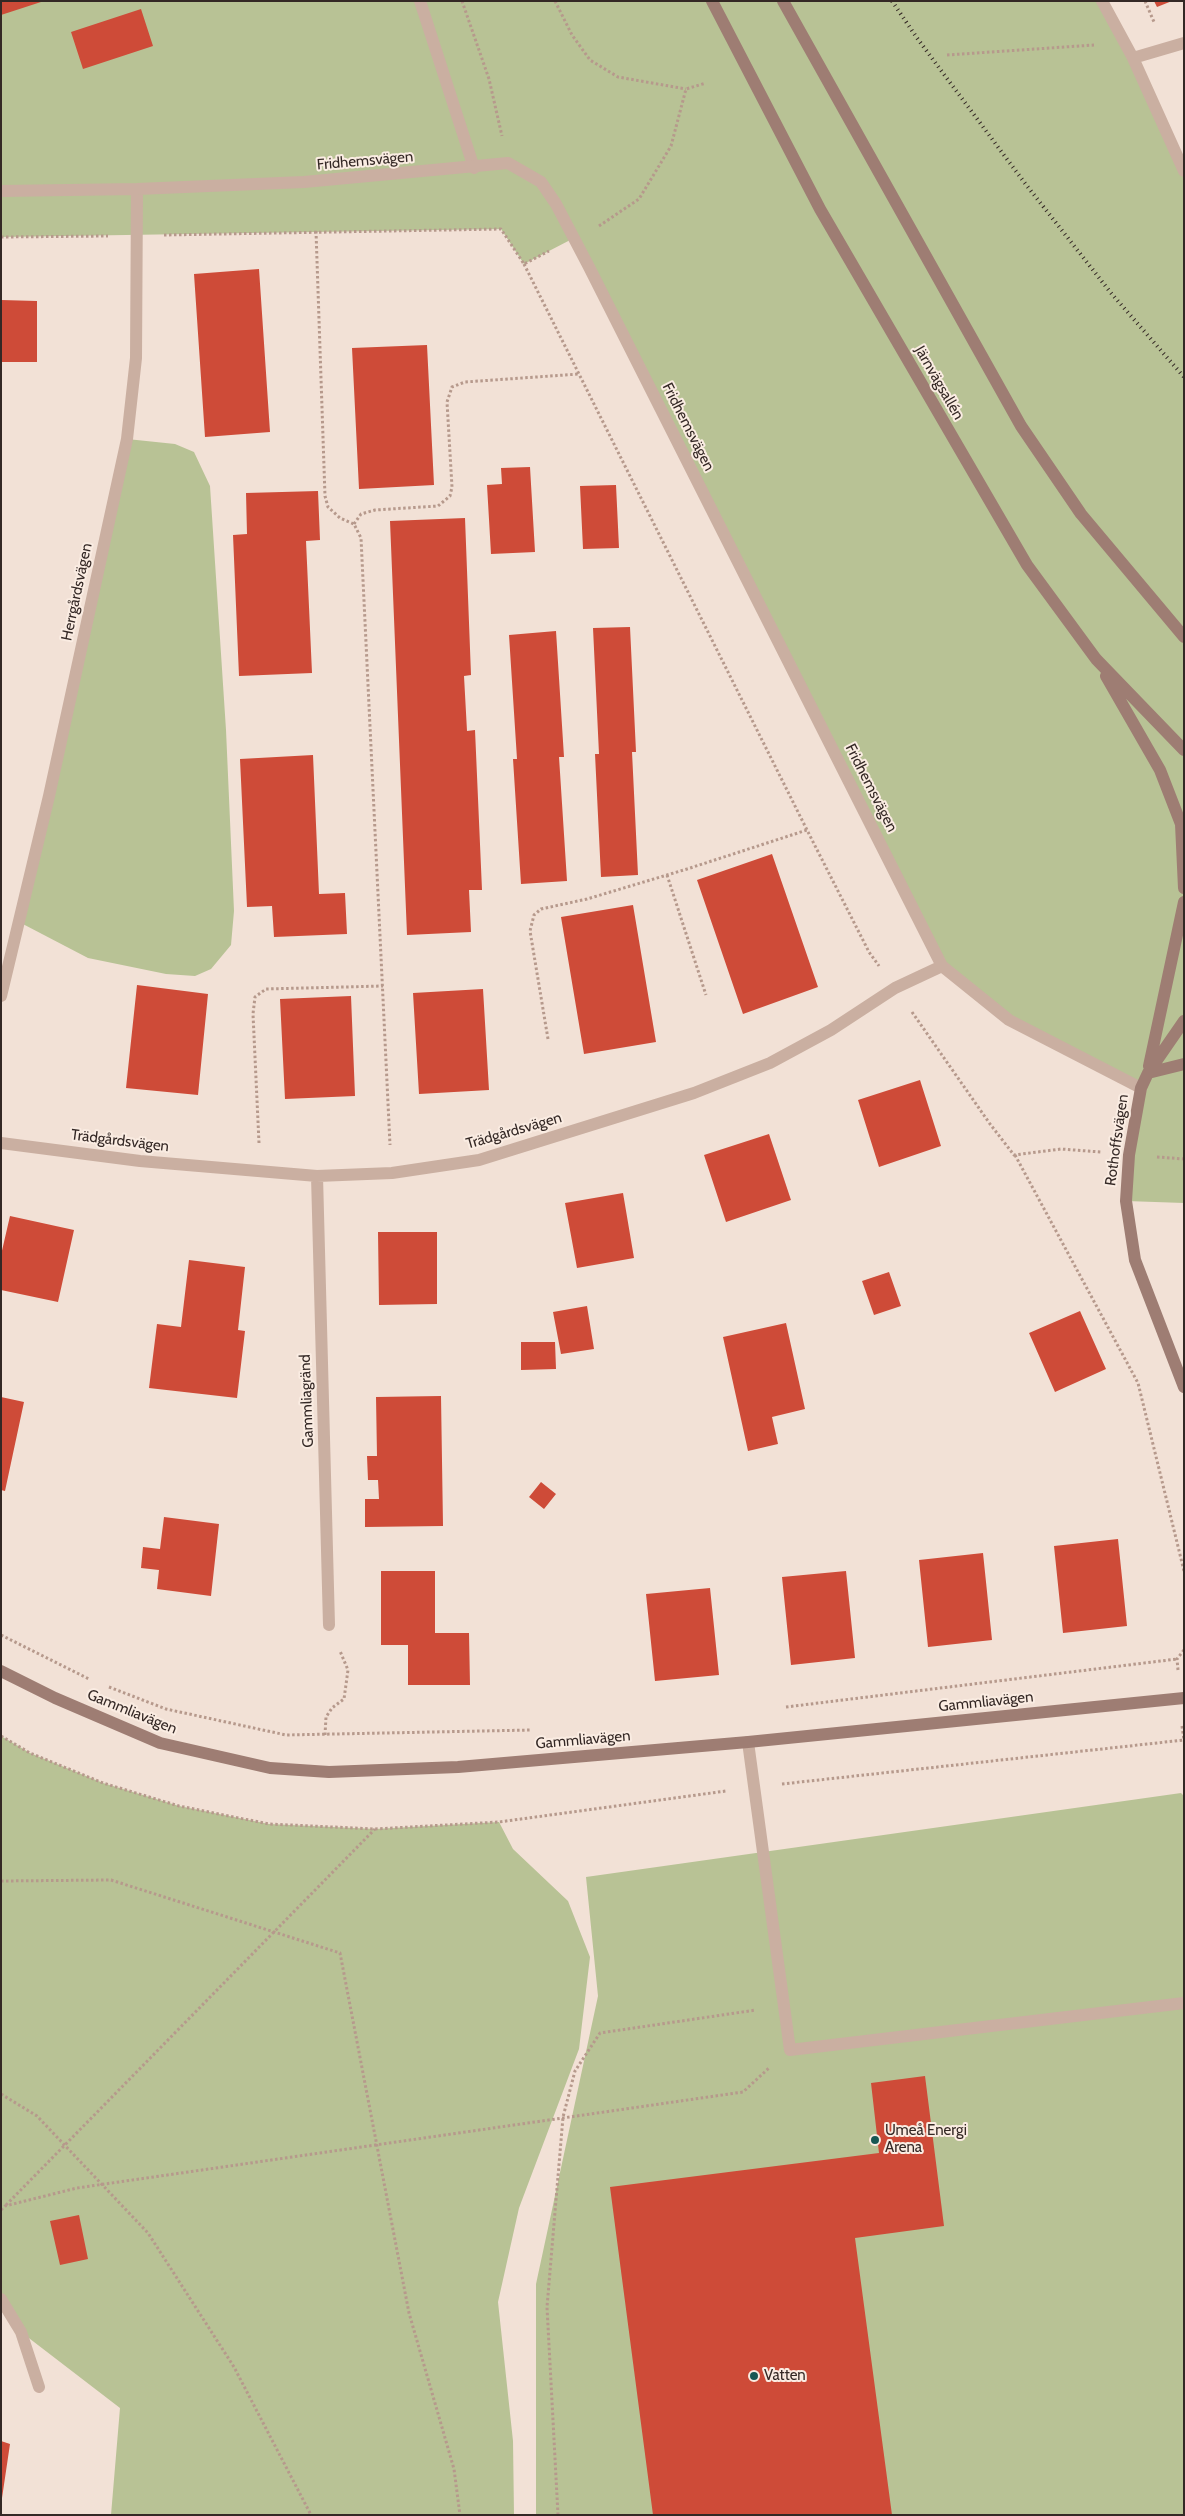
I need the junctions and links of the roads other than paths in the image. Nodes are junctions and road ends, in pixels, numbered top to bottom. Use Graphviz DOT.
graph roads {
  1 [pos="420,1"];
  2 [pos="712,1"];
  3 [pos="783,1"];
  4 [pos="1102,1"];
  5 [pos="1184,43"];
  6 [pos="1133,58"];
  7 [pos="474,168"];
  8 [pos="1184,171"];
  9 [pos="137,189"];
  10 [pos="1,191"];
  11 [pos="1184,637"];
  12 [pos="1096,659"];
  13 [pos="1184,750"];
  14 [pos="1184,888"];
  15 [pos="1184,902"];
  16 [pos="942,966"];
  17 [pos="1,996"];
  18 [pos="1184,1021"];
  19 [pos="1184,1064"];
  20 [pos="1148,1073"];
  21 [pos="1141,1088"];
  22 [pos="1,1143"];
  23 [pos="317,1176"];
  24 [pos="1184,1388"];
  25 [pos="329,1625"];
  26 [pos="1,1670"];
  27 [pos="1184,1698"];
  28 [pos="748,1742"];
  29 [pos="1184,2003"];
  30 [pos="1,2299"];
  31 [pos="39,2387"];
  1 -- 7 [label="street"];
  2 -- 12 [label="main road, Järnvägsallén"];
  3 -- 11 [label="main road"];
  4 -- 6 [label="street"];
  5 -- 6 [label="street"];
  6 -- 8 [label="street"];
  7 -- 9 [label="street, Fridhemsvägen"];
  7 -- 16 [label="street, Fridhemsvägen"];
  9 -- 10 [label="street, Fridhemsvägen"];
  9 -- 17 [label="street, Herrgårdsvägen"];
  12 -- 13 [label="main road, Järnvägsallén"];
  12 -- 14 [label="main road"];
  15 -- 20 [label="main road"];
  16 -- 21 [label="street, Fridhemsvägen"];
  16 -- 23 [label="street, Trädgårdsvägen"];
  18 -- 20 [label="main road, Rothoffsvägen"];
  19 -- 20 [label="main road"];
  20 -- 21 [label="main road, Rothoffsvägen"];
  21 -- 24 [label="main road, Rothoffsvägen"];
  22 -- 23 [label="street, Trädgårdsvägen"];
  23 -- 25 [label="street, Gammliagränd"];
  26 -- 28 [label="main road, Gammliavägen"];
  27 -- 28 [label="main road, Gammliavägen"];
  28 -- 29 [label="street"];
  30 -- 31 [label="street"];
}
